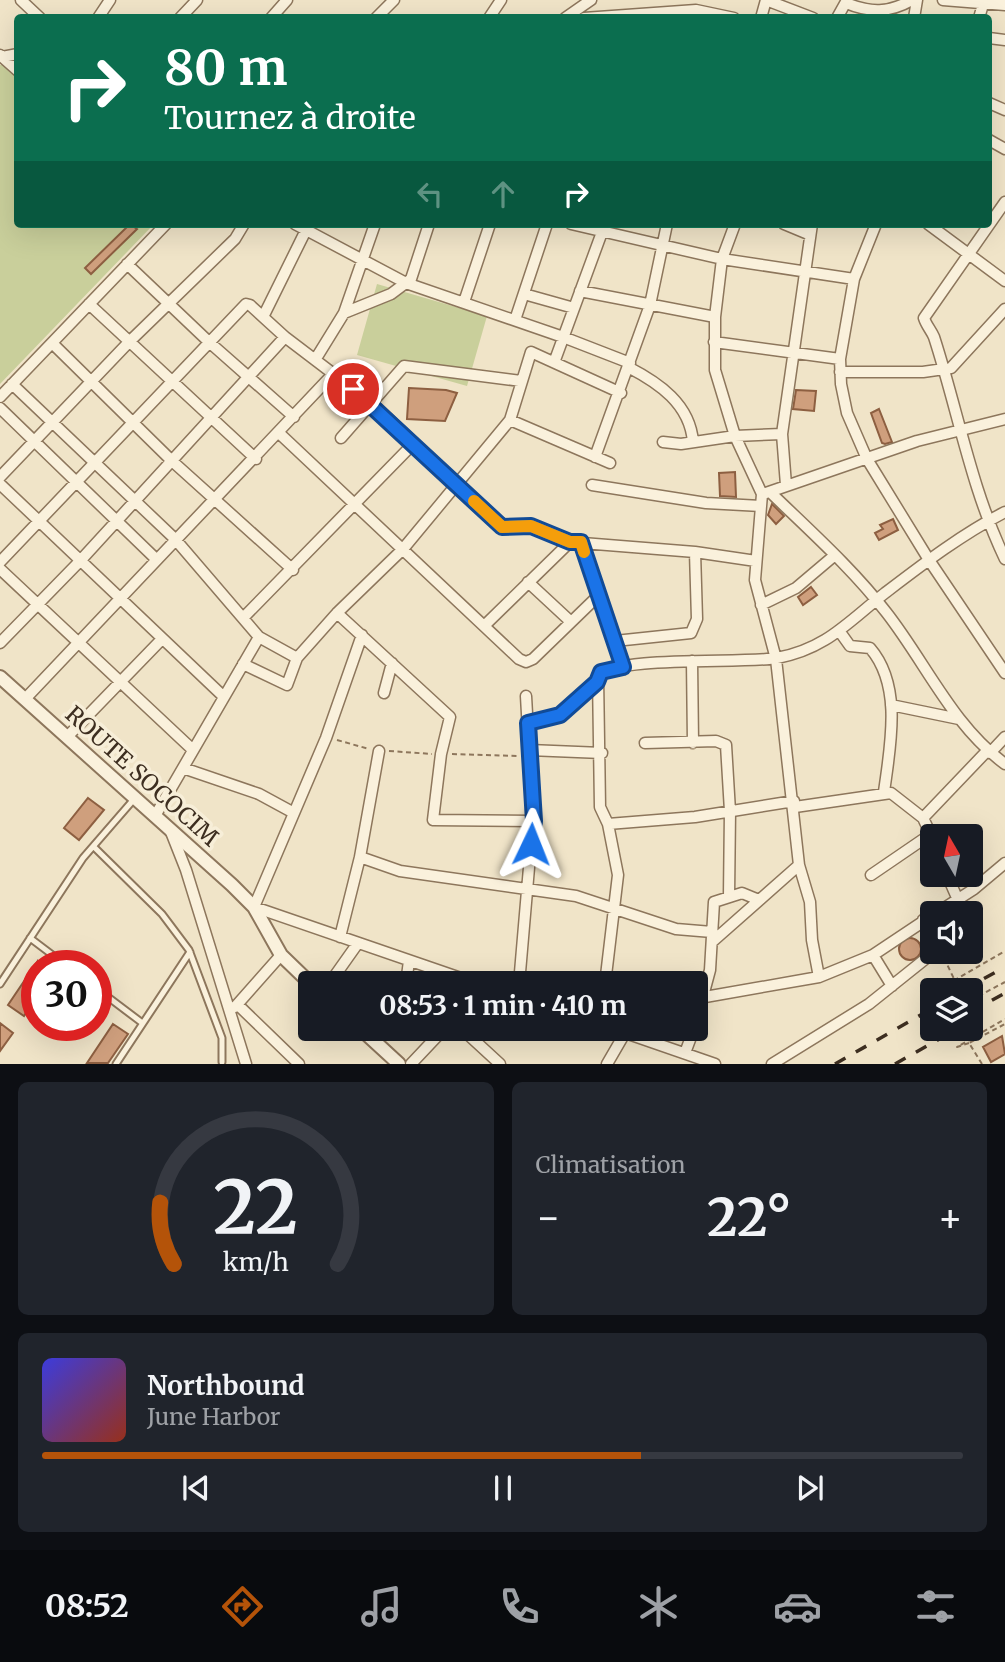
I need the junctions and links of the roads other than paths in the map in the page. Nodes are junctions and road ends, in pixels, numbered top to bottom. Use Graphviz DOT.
graph roads {
  1 [pos="22,0"];
  2 [pos="197,0"];
  3 [pos="287,0"];
  4 [pos="394,0"];
  5 [pos="591,0"];
  6 [pos="766,0"];
  7 [pos="914,0"];
  8 [pos="943,0"];
  9 [pos="846,1"];
  10 [pos="984,2"];
  11 [pos="1005,5"];
  12 [pos="36,14"];
  13 [pos="184,14"];
  14 [pos="275,14"];
  15 [pos="380,14"];
  16 [pos="571,14"];
  17 [pos="658,14"];
  18 [pos="714,14"];
  19 [pos="803,14"];
  20 [pos="1005,202"];
  21 [pos="992,222"];
  22 [pos="162,228"];
  23 [pos="242,228"];
  24 [pos="307,228"];
  25 [pos="309,228"];
  26 [pos="374,228"];
  27 [pos="428,228"];
  28 [pos="489,228"];
  29 [pos="546,228"];
  30 [pos="604,228"];
  31 [pos="666,228"];
  32 [pos="734,228"];
  33 [pos="874,228"];
  34 [pos="933,228"];
  35 [pos="988,228"];
  36 [pos="810,229"];
  37 [pos="660,244"];
  38 [pos="970,255"];
  39 [pos="722,259"];
  40 [pos="362,261"];
  41 [pos="127,264"];
  42 [pos="803,273"];
  43 [pos="854,279"];
  44 [pos="1005,281"];
  45 [pos="406,283"];
  46 [pos="580,291"];
  47 [pos="524,294"];
  48 [pos="464,302"];
  49 [pos="169,303"];
  50 [pos="89,304"];
  51 [pos="650,304"];
  52 [pos="574,308"];
  53 [pos="1005,309"];
  54 [pos="344,313"];
  55 [pos="264,317"];
  56 [pos="715,317"];
  57 [pos="515,320"];
  58 [pos="285,337"];
  59 [pos="564,337"];
  60 [pos="129,342"];
  61 [pos="208,342"];
  62 [pos="714,342"];
  63 [pos="52,343"];
  64 [pos="795,353"];
  65 [pos="840,359"];
  66 [pos="315,360"];
  67 [pos="555,360"];
  68 [pos="629,365"];
  69 [pos="943,371"];
  70 [pos="840,372"];
  71 [pos="334,374"];
  72 [pos="250,378"];
  73 [pos="91,381"];
  74 [pos="521,381"];
  75 [pos="171,382"];
  76 [pos="12,384"];
  77 [pos="621,393"];
  78 [pos="0,397"];
  79 [pos="373,404"];
  80 [pos="0,408"];
  81 [pos="294,417"];
  82 [pos="211,418"];
  83 [pos="1005,419"];
  84 [pos="510,420"];
  85 [pos="52,422"];
  86 [pos="133,422"];
  87 [pos="958,430"];
  88 [pos="280,434"];
  89 [pos="782,434"];
  90 [pos="734,436"];
  91 [pos="341,438"];
  92 [pos="34,441"];
  93 [pos="663,442"];
  94 [pos="693,442"];
  95 [pos="414,443"];
  96 [pos="596,457"];
  97 [pos="256,459"];
  98 [pos="867,459"];
  99 [pos="172,461"];
  100 [pos="94,463"];
  101 [pos="610,463"];
  102 [pos="0,477"];
  103 [pos="77,481"];
  104 [pos="0,484"];
  105 [pos="457,485"];
  106 [pos="592,485"];
  107 [pos="786,485"];
  108 [pos="766,493"];
  109 [pos="218,499"];
  110 [pos="135,501"];
  111 [pos="355,504"];
  112 [pos="761,506"];
  113 [pos="1005,512"];
  114 [pos="118,520"];
  115 [pos="39,521"];
  116 [pos="989,521"];
  117 [pos="174,539"];
  118 [pos="575,542"];
  119 [pos="403,549"];
  120 [pos="695,552"];
  121 [pos="835,555"];
  122 [pos="156,559"];
  123 [pos="1005,559"];
  124 [pos="929,560"];
  125 [pos="80,561"];
  126 [pos="755,561"];
  127 [pos="0,562"];
  128 [pos="0,569"];
  129 [pos="293,570"];
  130 [pos="528,582"];
  131 [pos="598,596"];
  132 [pos="119,599"];
  133 [pos="876,600"];
  134 [pos="38,605"];
  135 [pos="761,605"];
  136 [pos="337,612"];
  137 [pos="244,617"];
  138 [pos="570,621"];
  139 [pos="484,626"];
  140 [pos="840,632"];
  141 [pos="362,635"];
  142 [pos="260,637"];
  143 [pos="162,639"];
  144 [pos="615,641"];
  145 [pos="78,642"];
  146 [pos="0,643"];
  147 [pos="297,658"];
  148 [pos="776,659"];
  149 [pos="692,661"];
  150 [pos="392,663"];
  151 [pos="243,664"];
  152 [pos="623,667"];
  153 [pos="1005,673"];
  154 [pos="0,677"];
  155 [pos="120,682"];
  156 [pos="597,682"];
  157 [pos="384,693"];
  158 [pos="526,696"];
  159 [pos="224,697"];
  160 [pos="25,699"];
  161 [pos="891,705"];
  162 [pos="959,719"];
  163 [pos="528,723"];
  164 [pos="67,737"];
  165 [pos="1005,737"];
  166 [pos="645,743"];
  167 [pos="693,743"];
  168 [pos="193,750"];
  169 [pos="379,751"];
  170 [pos="988,752"];
  171 [pos="530,753"];
  172 [pos="601,753"];
  173 [pos="1005,764"];
  174 [pos="183,768"];
  175 [pos="884,792"];
  176 [pos="135,798"];
  177 [pos="794,804"];
  178 [pos="730,811"];
  179 [pos="294,813"];
  180 [pos="155,816"];
  181 [pos="923,818"];
  182 [pos="534,821"];
  183 [pos="608,824"];
  184 [pos="926,824"];
  185 [pos="169,828"];
  186 [pos="920,844"];
  187 [pos="94,847"];
  188 [pos="360,857"];
  189 [pos="1005,863"];
  190 [pos="799,864"];
  191 [pos="871,875"];
  192 [pos="952,887"];
  193 [pos="527,889"];
  194 [pos="729,896"];
  195 [pos="759,900"];
  196 [pos="958,900"];
  197 [pos="254,907"];
  198 [pos="616,908"];
  199 [pos="920,923"];
  200 [pos="340,937"];
  201 [pos="712,937"];
  202 [pos="30,938"];
  203 [pos="358,943"];
  204 [pos="46,950"];
  205 [pos="190,952"];
  206 [pos="873,955"];
  207 [pos="281,956"];
  208 [pos="409,961"];
  209 [pos="920,963"];
  210 [pos="338,971"];
  211 [pos="408,971"];
  212 [pos="439,971"];
  213 [pos="520,971"];
  214 [pos="608,971"];
  215 [pos="708,971"];
  216 [pos="298,972"];
  217 [pos="818,977"];
  218 [pos="0,984"];
  219 [pos="892,986"];
  220 [pos="708,996"];
  221 [pos="112,1000"];
  222 [pos="238,1005"];
  223 [pos="230,1014"];
  224 [pos="141,1022"];
  225 [pos="374,1041"];
  226 [pos="432,1041"];
  227 [pos="473,1041"];
  228 [pos="620,1041"];
  229 [pos="649,1041"];
  230 [pos="689,1041"];
  231 [pos="685,1053"];
  232 [pos="118,1061"];
  233 [pos="222,1062"];
  234 [pos="495,1062"];
  235 [pos="708,1062"];
  236 [pos="126,1063"];
  237 [pos="246,1063"];
  238 [pos="299,1063"];
  239 [pos="399,1063"];
  240 [pos="411,1063"];
  241 [pos="607,1063"];
  242 [pos="772,1063"];
  1 -- 12 [label="street"];
  2 -- 13 [label="street"];
  3 -- 14 [label="street"];
  4 -- 15 [label="street"];
  5 -- 16 [label="street"];
  6 -- 19 [label="street"];
  7 -- 9 [label="street"];
  8 -- 10 [label="street"];
  10 -- 11 [label="street"];
  17 -- 18 [label="street"];
  20 -- 21 [label="street"];
  22 -- 41 [label="street"];
  23 -- 49 [label="street"];
  24 -- 55 [label="street"];
  25 -- 40 [label="street"];
  26 -- 40 [label="street"];
  27 -- 45 [label="street"];
  28 -- 48 [label="street"];
  29 -- 47 [label="street"];
  30 -- 37 [label="street"];
  30 -- 46 [label="street"];
  31 -- 37 [label="street"];
  32 -- 39 [label="street"];
  33 -- 43 [label="street"];
  34 -- 38 [label="street"];
  35 -- 38 [label="street"];
  36 -- 42 [label="street"];
  37 -- 39 [label="street"];
  37 -- 51 [label="street"];
  38 -- 44 [label="street"];
  38 -- 69 [label="street"];
  39 -- 42 [label="street"];
  39 -- 56 [label="street"];
  40 -- 45 [label="street"];
  40 -- 54 [label="street"];
  41 -- 49 [label="street"];
  41 -- 50 [label="street"];
  42 -- 43 [label="street"];
  42 -- 64 [label="street"];
  43 -- 65 [label="street"];
  45 -- 48 [label="street"];
  45 -- 54 [label="street"];
  46 -- 51 [label="street"];
  46 -- 52 [label="street"];
  47 -- 52 [label="street"];
  47 -- 57 [label="street"];
  48 -- 57 [label="street"];
  49 -- 60 [label="street"];
  49 -- 61 [label="street"];
  50 -- 60 [label="street"];
  50 -- 63 [label="street"];
  51 -- 56 [label="street"];
  51 -- 68 [label="street"];
  52 -- 59 [label="street"];
  53 -- 69 [label="street"];
  54 -- 66 [label="street"];
  55 -- 58 [label="street"];
  55 -- 61 [label="street"];
  56 -- 62 [label="street"];
  57 -- 59 [label="street"];
  58 -- 66 [label="street"];
  58 -- 72 [label="street"];
  59 -- 67 [label="street"];
  59 -- 68 [label="street"];
  60 -- 73 [label="street"];
  60 -- 75 [label="street"];
  61 -- 72 [label="street"];
  61 -- 75 [label="street"];
  62 -- 64 [label="street"];
  62 -- 90 [label="street"];
  63 -- 73 [label="street"];
  63 -- 76 [label="street"];
  64 -- 65 [label="street"];
  64 -- 89 [label="street"];
  65 -- 70 [label="street"];
  66 -- 71 [label="street"];
  67 -- 74 [label="street"];
  67 -- 77 [label="street"];
  68 -- 77 [label="street"];
  68 -- 94 [label="street"];
  69 -- 70 [label="street"];
  69 -- 87 [label="street"];
  70 -- 98 [label="street"];
  71 -- 79 [label="street"];
  71 -- 81 [label="street"];
  72 -- 81 [label="street"];
  72 -- 82 [label="street"];
  73 -- 85 [label="street"];
  73 -- 86 [label="street"];
  74 -- 79 [label="street"];
  74 -- 84 [label="street"];
  75 -- 82 [label="street"];
  75 -- 86 [label="street"];
  76 -- 78 [label="street"];
  76 -- 85 [label="street"];
  77 -- 96 [label="street"];
  79 -- 91 [label="street"];
  79 -- 95 [label="street"];
  80 -- 92 [label="street"];
  81 -- 88 [label="street"];
  82 -- 97 [label="street"];
  82 -- 99 [label="street"];
  83 -- 87 [label="street"];
  84 -- 96 [label="street"];
  84 -- 105 [label="street"];
  85 -- 92 [label="street"];
  85 -- 100 [label="street"];
  86 -- 99 [label="street"];
  86 -- 100 [label="street"];
  87 -- 98 [label="street"];
  87 -- 116 [label="street"];
  88 -- 97 [label="street"];
  88 -- 111 [label="street"];
  89 -- 90 [label="street"];
  89 -- 107 [label="street"];
  90 -- 94 [label="street"];
  90 -- 108 [label="street"];
  92 -- 102 [label="street"];
  92 -- 103 [label="street"];
  93 -- 94 [label="street"];
  95 -- 105 [label="street"];
  95 -- 111 [label="street"];
  96 -- 101 [label="street"];
  97 -- 109 [label="street"];
  98 -- 107 [label="street"];
  98 -- 124 [label="street"];
  99 -- 109 [label="street"];
  99 -- 110 [label="street"];
  100 -- 103 [label="street"];
  100 -- 110 [label="street"];
  103 -- 114 [label="street"];
  103 -- 115 [label="street"];
  104 -- 115 [label="street"];
  105 -- 118 [label="street"];
  105 -- 119 [label="street"];
  106 -- 112 [label="street"];
  107 -- 108 [label="street"];
  108 -- 112 [label="street"];
  108 -- 121 [label="street"];
  109 -- 117 [label="street"];
  109 -- 129 [label="street"];
  110 -- 114 [label="street"];
  110 -- 117 [label="street"];
  111 -- 119 [label="street"];
  111 -- 129 [label="street"];
  112 -- 126 [label="street"];
  113 -- 116 [label="street"];
  114 -- 122 [label="street"];
  114 -- 125 [label="street"];
  115 -- 125 [label="street"];
  115 -- 127 [label="street"];
  116 -- 123 [label="street"];
  116 -- 124 [label="street"];
  117 -- 122 [label="street"];
  117 -- 137 [label="street"];
  118 -- 120 [label="street"];
  118 -- 130 [label="street"];
  118 -- 131 [label="street"];
  119 -- 136 [label="street"];
  119 -- 139 [label="street"];
  120 -- 126 [label="street"];
  120 -- 144 [label="street"];
  121 -- 133 [label="street"];
  121 -- 135 [label="street"];
  122 -- 132 [label="street"];
  124 -- 133 [label="street"];
  124 -- 153 [label="street"];
  125 -- 132 [label="street"];
  125 -- 134 [label="street"];
  126 -- 135 [label="street"];
  128 -- 134 [label="street"];
  129 -- 137 [label="street"];
  130 -- 138 [label="street"];
  130 -- 139 [label="street"];
  131 -- 138 [label="street"];
  131 -- 144 [label="street"];
  132 -- 143 [label="street"];
  132 -- 145 [label="street"];
  133 -- 140 [label="street"];
  133 -- 162 [label="street"];
  134 -- 145 [label="street"];
  134 -- 146 [label="street"];
  135 -- 148 [label="street"];
  136 -- 141 [label="street"];
  136 -- 147 [label="street"];
  137 -- 142 [label="street"];
  138 -- 139 [label="street"];
  140 -- 148 [label="street"];
  140 -- 161 [label="street"];
  141 -- 150 [label="street"];
  141 -- 179 [label="street"];
  142 -- 147 [label="street"];
  142 -- 151 [label="street"];
  143 -- 155 [label="street"];
  143 -- 159 [label="street"];
  144 -- 152 [label="street"];
  145 -- 155 [label="street"];
  145 -- 160 [label="street"];
  147 -- 151 [label="street"];
  148 -- 149 [label="street"];
  148 -- 177 [label="street"];
  149 -- 152 [label="street"];
  149 -- 167 [label="street"];
  150 -- 157 [label="street"];
  150 -- 182 [label="street"];
  151 -- 159 [label="street"];
  152 -- 156 [label="street"];
  154 -- 160 [label="street, ROUTE SOCOCIM"];
  155 -- 164 [label="street"];
  155 -- 168 [label="street"];
  156 -- 163 [label="street"];
  156 -- 172 [label="street"];
  158 -- 163 [label="street"];
  159 -- 168 [label="street"];
  160 -- 164 [label="street, ROUTE SOCOCIM"];
  161 -- 162 [label="street"];
  161 -- 175 [label="street"];
  162 -- 170 [label="street"];
  163 -- 171 [label="street"];
  164 -- 176 [label="street, ROUTE SOCOCIM"];
  165 -- 170 [label="street"];
  166 -- 167 [label="street"];
  167 -- 178 [label="street"];
  168 -- 174 [label="street"];
  169 -- 188 [label="street"];
  170 -- 173 [label="street"];
  170 -- 181 [label="street"];
  171 -- 172 [label="street"];
  171 -- 182 [label="street"];
  172 -- 183 [label="street"];
  174 -- 179 [label="street"];
  174 -- 180 [label="street"];
  175 -- 177 [label="street"];
  175 -- 181 [label="street"];
  176 -- 180 [label="street, ROUTE SOCOCIM"];
  176 -- 187 [label="lane"];
  177 -- 178 [label="street"];
  177 -- 190 [label="street"];
  178 -- 183 [label="street"];
  178 -- 194 [label="street"];
  179 -- 197 [label="street"];
  180 -- 185 [label="street, ROUTE SOCOCIM"];
  181 -- 184 [label="street"];
  182 -- 193 [label="street"];
  183 -- 198 [label="street"];
  185 -- 197 [label="street, ROUTE SOCOCIM"];
  185 -- 223 [label="street"];
  186 -- 191 [label="street"];
  187 -- 202 [label="lane"];
  187 -- 205 [label="lane"];
  188 -- 193 [label="street"];
  188 -- 200 [label="street"];
  189 -- 196 [label="street"];
  190 -- 195 [label="street"];
  190 -- 217 [label="street"];
  192 -- 196 [label="street"];
  193 -- 198 [label="street"];
  193 -- 213 [label="street"];
  194 -- 195 [label="street"];
  194 -- 201 [label="street"];
  195 -- 201 [label="street"];
  197 -- 200 [label="street"];
  197 -- 207 [label="street, ROUTE SOCOCIM"];
  198 -- 201 [label="street"];
  198 -- 214 [label="street"];
  199 -- 206 [label="street"];
  200 -- 203 [label="street"];
  201 -- 215 [label="street"];
  202 -- 204 [label="lane"];
  202 -- 218 [label="lane"];
  203 -- 208 [label="street"];
  203 -- 210 [label="street"];
  205 -- 224 [label="lane"];
  205 -- 233 [label="lane"];
  206 -- 217 [label="street"];
  206 -- 219 [label="street"];
  207 -- 216 [label="street, ROUTE SOCOCIM"];
  207 -- 222 [label="street"];
  208 -- 211 [label="street"];
  208 -- 212 [label="street"];
  209 -- 219 [label="street"];
  217 -- 220 [label="street"];
  219 -- 242 [label="street"];
  221 -- 224 [label="lane"];
  222 -- 223 [label="street"];
  222 -- 238 [label="street"];
  223 -- 237 [label="street"];
  224 -- 232 [label="lane"];
  225 -- 239 [label="street"];
  226 -- 240 [label="street"];
  227 -- 234 [label="street"];
  228 -- 241 [label="street"];
  229 -- 231 [label="street"];
  230 -- 231 [label="street"];
  231 -- 235 [label="street"];
  232 -- 236 [label="lane"];
}
